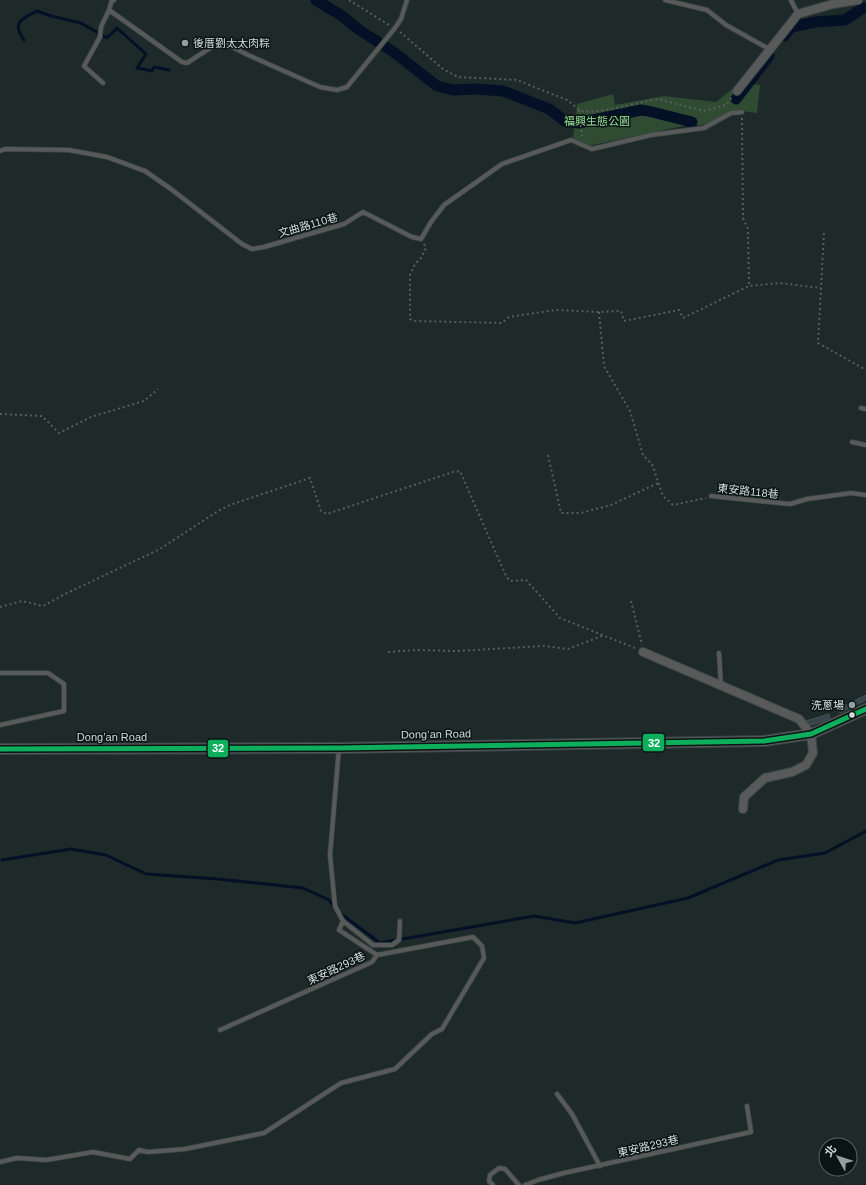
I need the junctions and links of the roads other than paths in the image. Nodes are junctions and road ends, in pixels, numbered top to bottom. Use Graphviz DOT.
graph roads {
  1 [pos="112,0"];
  2 [pos="407,0"];
  3 [pos="665,0"];
  4 [pos="791,0"];
  5 [pos="858,0"];
  6 [pos="847,1"];
  7 [pos="109,10"];
  8 [pos="798,14"];
  9 [pos="769,49"];
  10 [pos="103,83"];
  11 [pos="737,91"];
  12 [pos="742,112"];
  13 [pos="0,151"];
  14 [pos="861,408"];
  15 [pos="866,409"];
  16 [pos="852,442"];
  17 [pos="866,445"];
  18 [pos="866,495"];
  19 [pos="711,496"];
  20 [pos="644,652"];
  21 [pos="719,653"];
  22 [pos="0,673"];
  23 [pos="720,686"];
  24 [pos="866,709"];
  25 [pos="0,725"];
  26 [pos="811,734"];
  27 [pos="339,748"];
  28 [pos="0,749"];
  29 [pos="743,810"];
  30 [pos="343,921"];
  31 [pos="400,921"];
  32 [pos="377,955"];
  33 [pos="220,1030"];
  34 [pos="557,1094"];
  35 [pos="748,1106"];
  36 [pos="0,1162"];
  37 [pos="600,1166"];
  38 [pos="494,1185"];
  39 [pos="520,1185"];
  40 [pos="525,1185"];
  1 -- 7 [label="lane"];
  2 -- 7 [label="lane"];
  3 -- 9 [label="lane"];
  4 -- 8 [label="lane"];
  5 -- 6 [label="street"];
  6 -- 8 [label="street"];
  7 -- 10 [label="lane"];
  8 -- 9 [label="street"];
  9 -- 11 [label="street"];
  12 -- 13 [label="lane, 文曲路110巷"];
  14 -- 15 [label="lane"];
  16 -- 17 [label="lane"];
  18 -- 19 [label="lane, 東安路118巷"];
  20 -- 23 [label="street"];
  21 -- 23 [label="lane"];
  22 -- 25 [label="lane"];
  23 -- 26 [label="street"];
  24 -- 26 [label="street, Dong’an Road"];
  26 -- 27 [label="street, Dong’an Road"];
  26 -- 29 [label="street"];
  27 -- 28 [label="street, Dong’an Road"];
  27 -- 30 [label="lane, 東安路293巷"];
  30 -- 31 [label="lane"];
  30 -- 32 [label="lane, 東安路293巷"];
  32 -- 33 [label="lane, 東安路293巷"];
  32 -- 36 [label="lane"];
  34 -- 37 [label="lane"];
  35 -- 37 [label="lane, 東安路293巷"];
  37 -- 40 [label="lane, 東安路293巷"];
  38 -- 39 [label="lane"];
}
